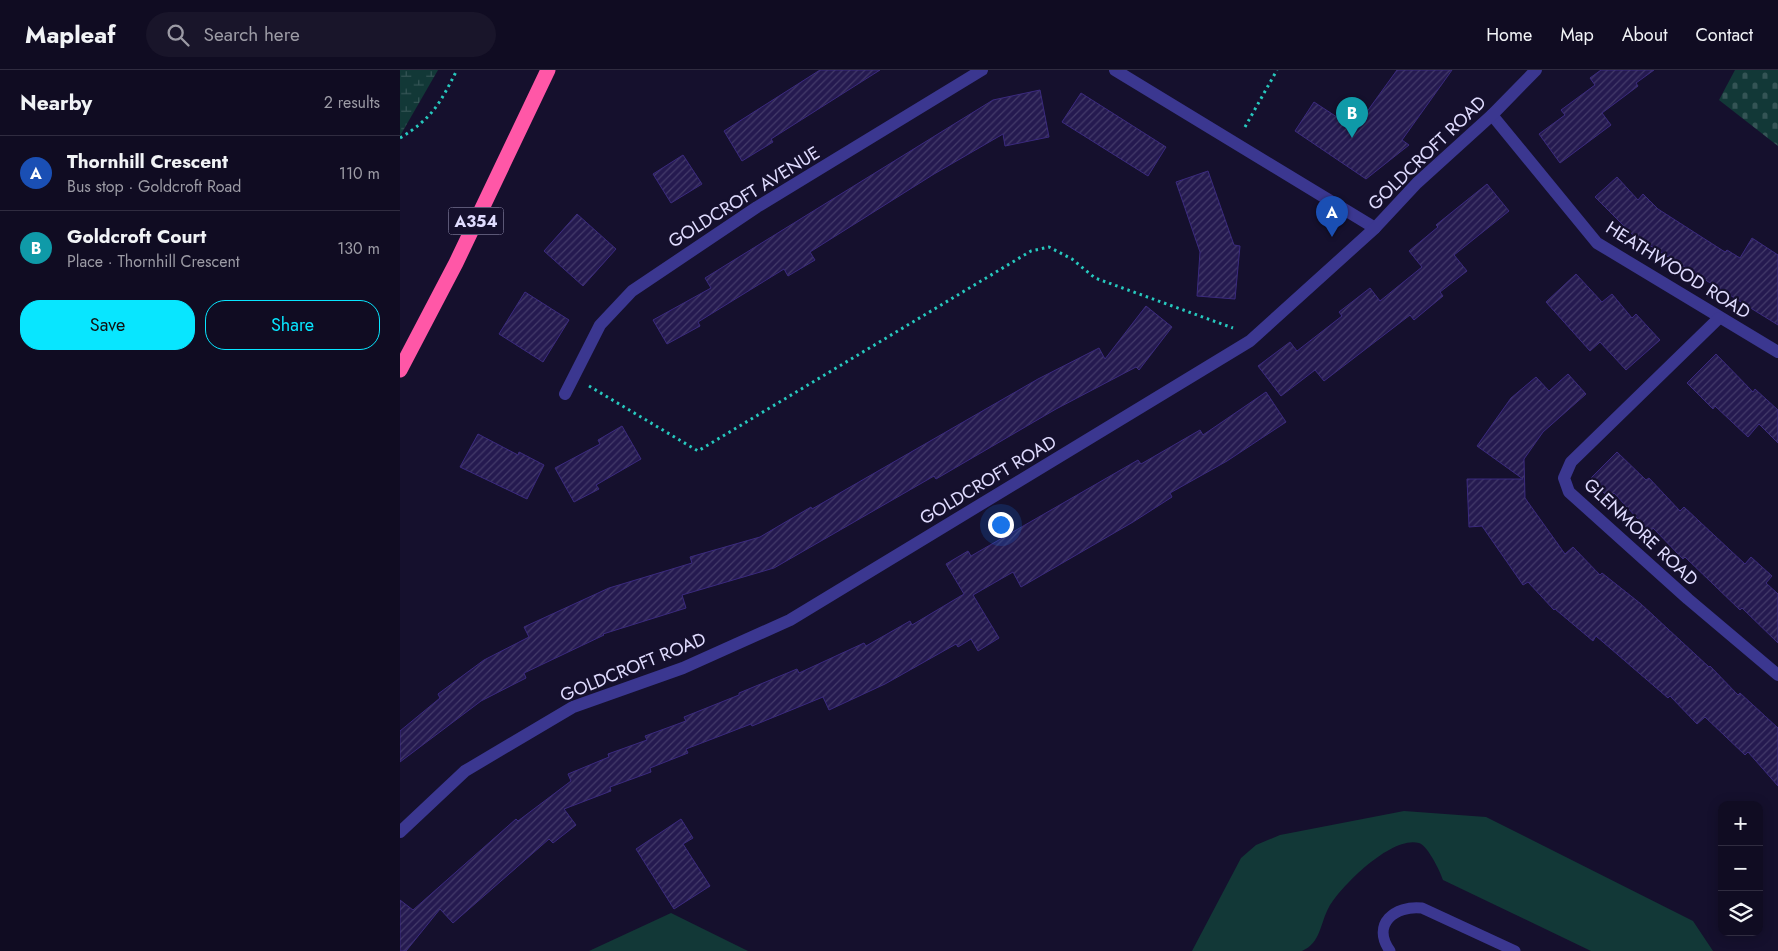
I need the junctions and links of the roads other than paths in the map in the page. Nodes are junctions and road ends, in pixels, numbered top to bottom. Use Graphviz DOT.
graph roads {
  1 [pos="548,70"];
  2 [pos="982,70"];
  3 [pos="1115,70"];
  4 [pos="1536,70"];
  5 [pos="1492,115"];
  6 [pos="1375,228"];
  7 [pos="1719,318"];
  8 [pos="1778,352"];
  9 [pos="400,370"];
  10 [pos="565,394"];
  11 [pos="1778,676"];
  12 [pos="400,832"];
  13 [pos="1390,951"];
  14 [pos="1515,951"];
  1 -- 9 [label="highway, A354"];
  2 -- 10 [label="street, GOLDCROFT AVENUE"];
  3 -- 6 [label="street"];
  4 -- 5 [label="street, GOLDCROFT ROAD"];
  5 -- 6 [label="street, GOLDCROFT ROAD"];
  5 -- 7 [label="street, HEATHWOOD ROAD"];
  6 -- 12 [label="street, GOLDCROFT ROAD"];
  7 -- 8 [label="street, HEATHWOOD ROAD"];
  7 -- 11 [label="street, GLENMORE ROAD"];
  13 -- 14 [label="lane"];
}
